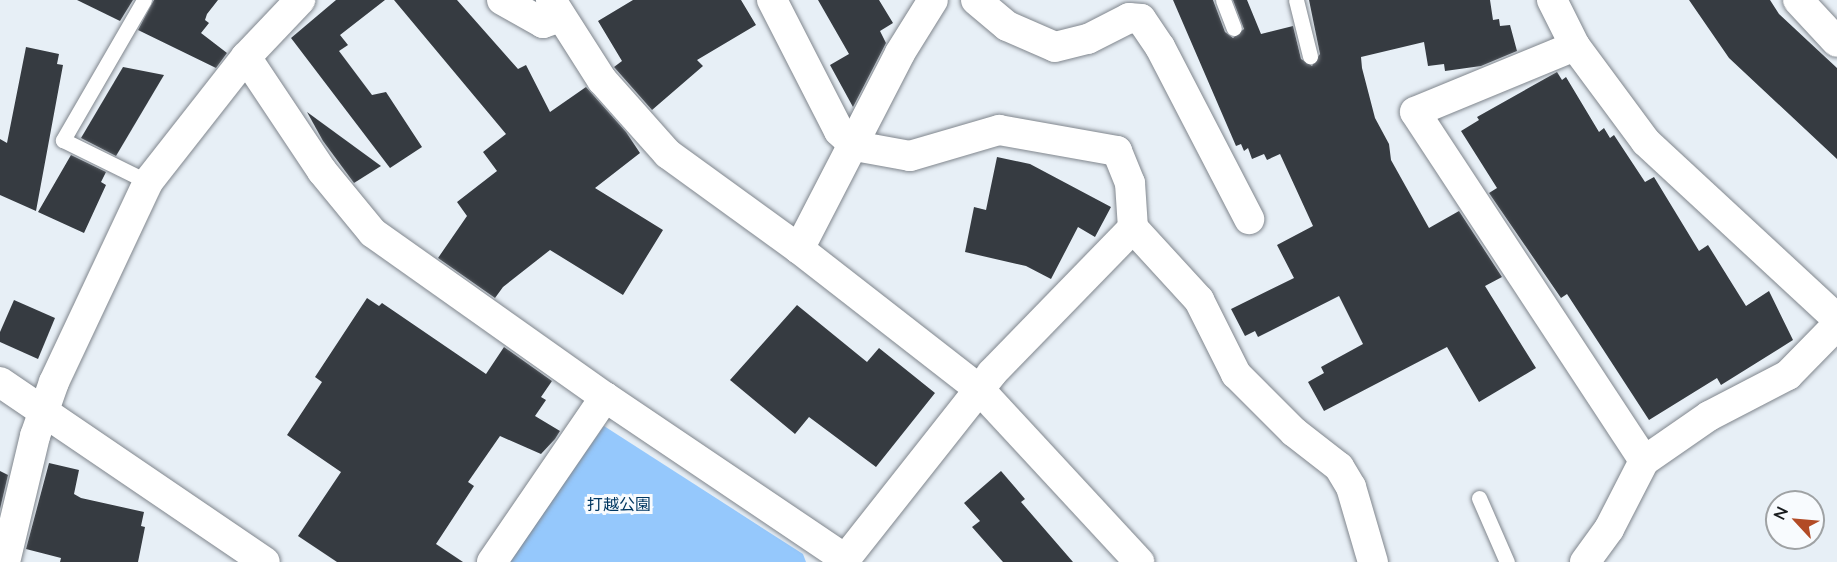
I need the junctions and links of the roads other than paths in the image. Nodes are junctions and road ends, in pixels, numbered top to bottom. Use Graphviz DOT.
graph roads {
  1 [pos="144,0"];
  2 [pos="300,0"];
  3 [pos="502,0"];
  4 [pos="772,0"];
  5 [pos="933,0"];
  6 [pos="976,0"];
  7 [pos="1223,0"];
  8 [pos="1296,0"];
  9 [pos="1552,0"];
  10 [pos="1798,0"];
  11 [pos="555,8"];
  12 [pos="1234,28"];
  13 [pos="1837,42"];
  14 [pos="1575,46"];
  15 [pos="1310,56"];
  16 [pos="246,57"];
  17 [pos="855,146"];
  18 [pos="148,182"];
  19 [pos="1248,219"];
  20 [pos="1133,228"];
  21 [pos="799,249"];
  22 [pos="1837,319"];
  23 [pos="1837,325"];
  24 [pos="0,382"];
  25 [pos="979,389"];
  26 [pos="605,397"];
  27 [pos="43,410"];
  28 [pos="1644,461"];
  29 [pos="1479,498"];
  30 [pos="844,561"];
  31 [pos="5,562"];
  32 [pos="265,562"];
  33 [pos="492,562"];
  34 [pos="1138,562"];
  35 [pos="1373,562"];
  36 [pos="1507,562"];
  37 [pos="1585,562"];
  1 -- 18 [label="lane"];
  2 -- 16 [label="street"];
  3 -- 11 [label="street"];
  4 -- 17 [label="street"];
  5 -- 17 [label="street"];
  6 -- 19 [label="street"];
  7 -- 12 [label="lane"];
  8 -- 15 [label="lane"];
  9 -- 14 [label="street"];
  10 -- 13 [label="street"];
  11 -- 21 [label="street"];
  14 -- 22 [label="street"];
  14 -- 28 [label="street"];
  16 -- 18 [label="street"];
  16 -- 26 [label="street"];
  17 -- 20 [label="street"];
  17 -- 21 [label="street"];
  18 -- 27 [label="street"];
  20 -- 25 [label="street"];
  20 -- 35 [label="street"];
  21 -- 25 [label="street"];
  23 -- 28 [label="street"];
  24 -- 27 [label="street"];
  25 -- 30 [label="street"];
  25 -- 34 [label="street"];
  26 -- 30 [label="street"];
  26 -- 33 [label="street"];
  27 -- 31 [label="street"];
  27 -- 32 [label="street"];
  28 -- 37 [label="street"];
  29 -- 36 [label="lane"];
}
